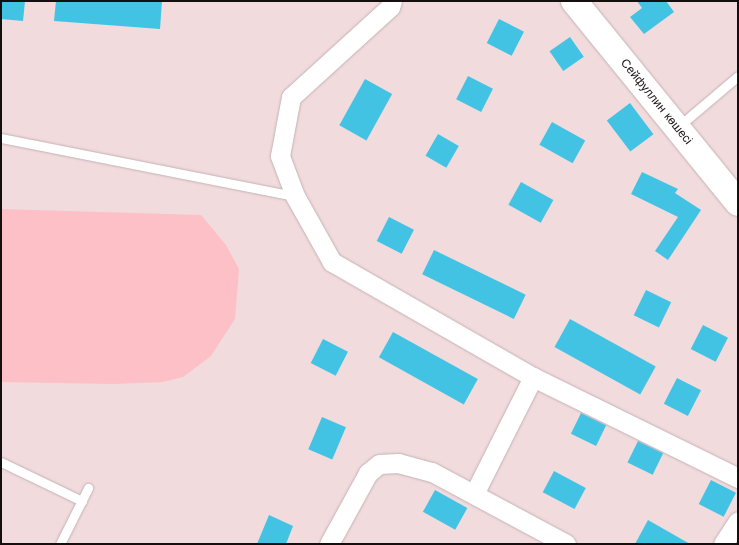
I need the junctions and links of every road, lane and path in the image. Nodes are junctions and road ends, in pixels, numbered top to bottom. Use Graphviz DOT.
graph roads {
  1 [pos="392,1"];
  2 [pos="574,1"];
  3 [pos="738,76"];
  4 [pos="677,128"];
  5 [pos="1,138"];
  6 [pos="295,196"];
  7 [pos="738,203"];
  8 [pos="533,378"];
  9 [pos="1,462"];
  10 [pos="738,478"];
  11 [pos="88,488"];
  12 [pos="474,494"];
  13 [pos="82,501"];
  14 [pos="738,521"];
  15 [pos="60,544"];
  16 [pos="329,544"];
  17 [pos="566,544"];
  18 [pos="723,544"];
  1 -- 6 [label="street"];
  2 -- 4 [label="main road, Сейфуллин көшесі"];
  3 -- 4 [label="lane"];
  4 -- 7 [label="main road, Сейфуллин көшесі"];
  5 -- 6 [label="lane"];
  6 -- 8 [label="street"];
  8 -- 10 [label="street"];
  8 -- 12 [label="street"];
  9 -- 13 [label="lane"];
  11 -- 13 [label="lane"];
  12 -- 16 [label="street"];
  12 -- 17 [label="street"];
  13 -- 15 [label="lane"];
  14 -- 18 [label="street"];
}
